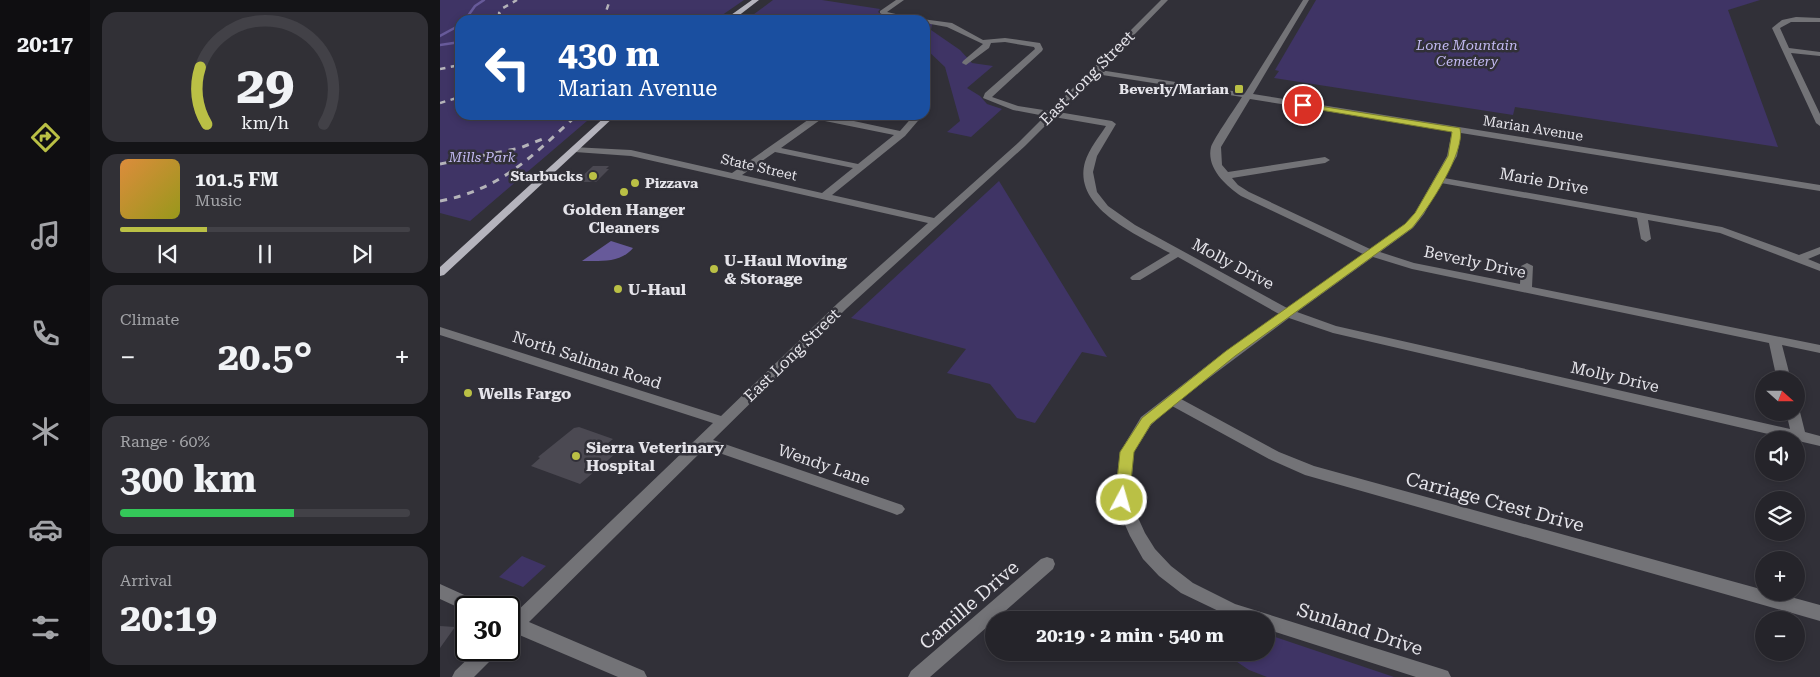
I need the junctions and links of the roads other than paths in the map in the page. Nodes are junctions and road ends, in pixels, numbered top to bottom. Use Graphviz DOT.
graph roads {
  1 [pos="756,0"];
  2 [pos="901,0"];
  3 [pos="1165,0"];
  4 [pos="1306,0"];
  5 [pos="735,15"];
  6 [pos="887,15"];
  7 [pos="1820,20"];
  8 [pos="930,22"];
  9 [pos="988,42"];
  10 [pos="1786,50"];
  11 [pos="1820,54"];
  12 [pos="966,63"];
  13 [pos="1094,71"];
  14 [pos="1246,96"];
  15 [pos="1051,114"];
  16 [pos="607,120"];
  17 [pos="814,120"];
  18 [pos="838,120"];
  19 [pos="916,120"];
  20 [pos="1820,123"];
  21 [pos="1457,130"];
  22 [pos="902,134"];
  23 [pos="773,148"];
  24 [pos="575,149"];
  25 [pos="1324,160"];
  26 [pos="861,167"];
  27 [pos="734,176"];
  28 [pos="1224,176"];
  29 [pos="1439,180"];
  30 [pos="1820,188"];
  31 [pos="824,196"];
  32 [pos="1642,215"];
  33 [pos="935,221"];
  34 [pos="1646,239"];
  35 [pos="1820,250"];
  36 [pos="1177,253"];
  37 [pos="1371,253"];
  38 [pos="1799,259"];
  39 [pos="1527,266"];
  40 [pos="1820,268"];
  41 [pos="440,273"];
  42 [pos="1136,278"];
  43 [pos="1526,289"];
  44 [pos="1287,313"];
  45 [pos="440,331"];
  46 [pos="1774,339"];
  47 [pos="1820,348"];
  48 [pos="1782,371"];
  49 [pos="1171,400"];
  50 [pos="724,422"];
  51 [pos="1777,431"];
  52 [pos="1805,437"];
  53 [pos="1820,441"];
  54 [pos="703,442"];
  55 [pos="897,509"];
  56 [pos="1047,564"];
  57 [pos="440,592"];
  58 [pos="455,599"];
  59 [pos="1234,611"];
  60 [pos="1820,613"];
  61 [pos="520,616"];
  62 [pos="1275,623"];
  63 [pos="520,629"];
  64 [pos="478,661"];
  65 [pos="461,677"];
  66 [pos="638,677"];
  67 [pos="917,677"];
  68 [pos="1442,677"];
  1 -- 5 [label="main road"];
  2 -- 6 [label="street"];
  3 -- 13 [label="street, East Long Street"];
  4 -- 14 [label="street, Beverly Drive"];
  7 -- 10 [label="street"];
  8 -- 9 [label="street, Molly Drive"];
  9 -- 12 [label="street"];
  9 -- 15 [label="street, Molly Drive"];
  10 -- 11 [label="street"];
  10 -- 20 [label="street"];
  13 -- 14 [label="street, Marian Avenue"];
  13 -- 15 [label="street, East Long Street"];
  14 -- 21 [label="street, Marian Avenue"];
  14 -- 28 [label="street, Beverly Drive"];
  15 -- 33 [label="street, East Long Street"];
  15 -- 36 [label="street, Molly Drive"];
  16 -- 24 [label="main road"];
  17 -- 23 [label="street"];
  18 -- 22 [label="street"];
  19 -- 22 [label="street"];
  21 -- 29 [label="street"];
  21 -- 30 [label="street, Marian Avenue"];
  22 -- 26 [label="street"];
  23 -- 26 [label="street"];
  23 -- 27 [label="street"];
  24 -- 27 [label="street, State Street"];
  24 -- 41 [label="main road"];
  25 -- 28 [label="street"];
  26 -- 31 [label="street"];
  27 -- 31 [label="street, State Street"];
  28 -- 37 [label="street, Beverly Drive"];
  29 -- 32 [label="street, Marie Drive"];
  29 -- 37 [label="street"];
  31 -- 33 [label="street, State Street"];
  32 -- 34 [label="street"];
  32 -- 38 [label="street, Marie Drive"];
  33 -- 50 [label="street, East Long Street"];
  35 -- 38 [label="street"];
  36 -- 42 [label="street"];
  36 -- 44 [label="street, Molly Drive"];
  37 -- 43 [label="street, Beverly Drive"];
  37 -- 44 [label="street"];
  38 -- 40 [label="street, Marie Drive"];
  39 -- 43 [label="street"];
  43 -- 46 [label="street, Beverly Drive"];
  44 -- 49 [label="street"];
  44 -- 51 [label="street, Molly Drive"];
  45 -- 50 [label="street, North Saliman Road"];
  46 -- 47 [label="street, Beverly Drive"];
  46 -- 48 [label="street"];
  49 -- 59 [label="street, Sunland Drive"];
  49 -- 60 [label="street, Carriage Crest Drive"];
  50 -- 54 [label="street, East Long Street"];
  52 -- 53 [label="street, Molly Drive"];
  54 -- 55 [label="street, Wendy Lane"];
  54 -- 61 [label="street, East Long Street"];
  56 -- 67 [label="street, Camille Drive"];
  57 -- 58 [label="street"];
  62 -- 68 [label="street, Sunland Drive"];
  63 -- 66 [label="street"];
  64 -- 65 [label="street"];
}
